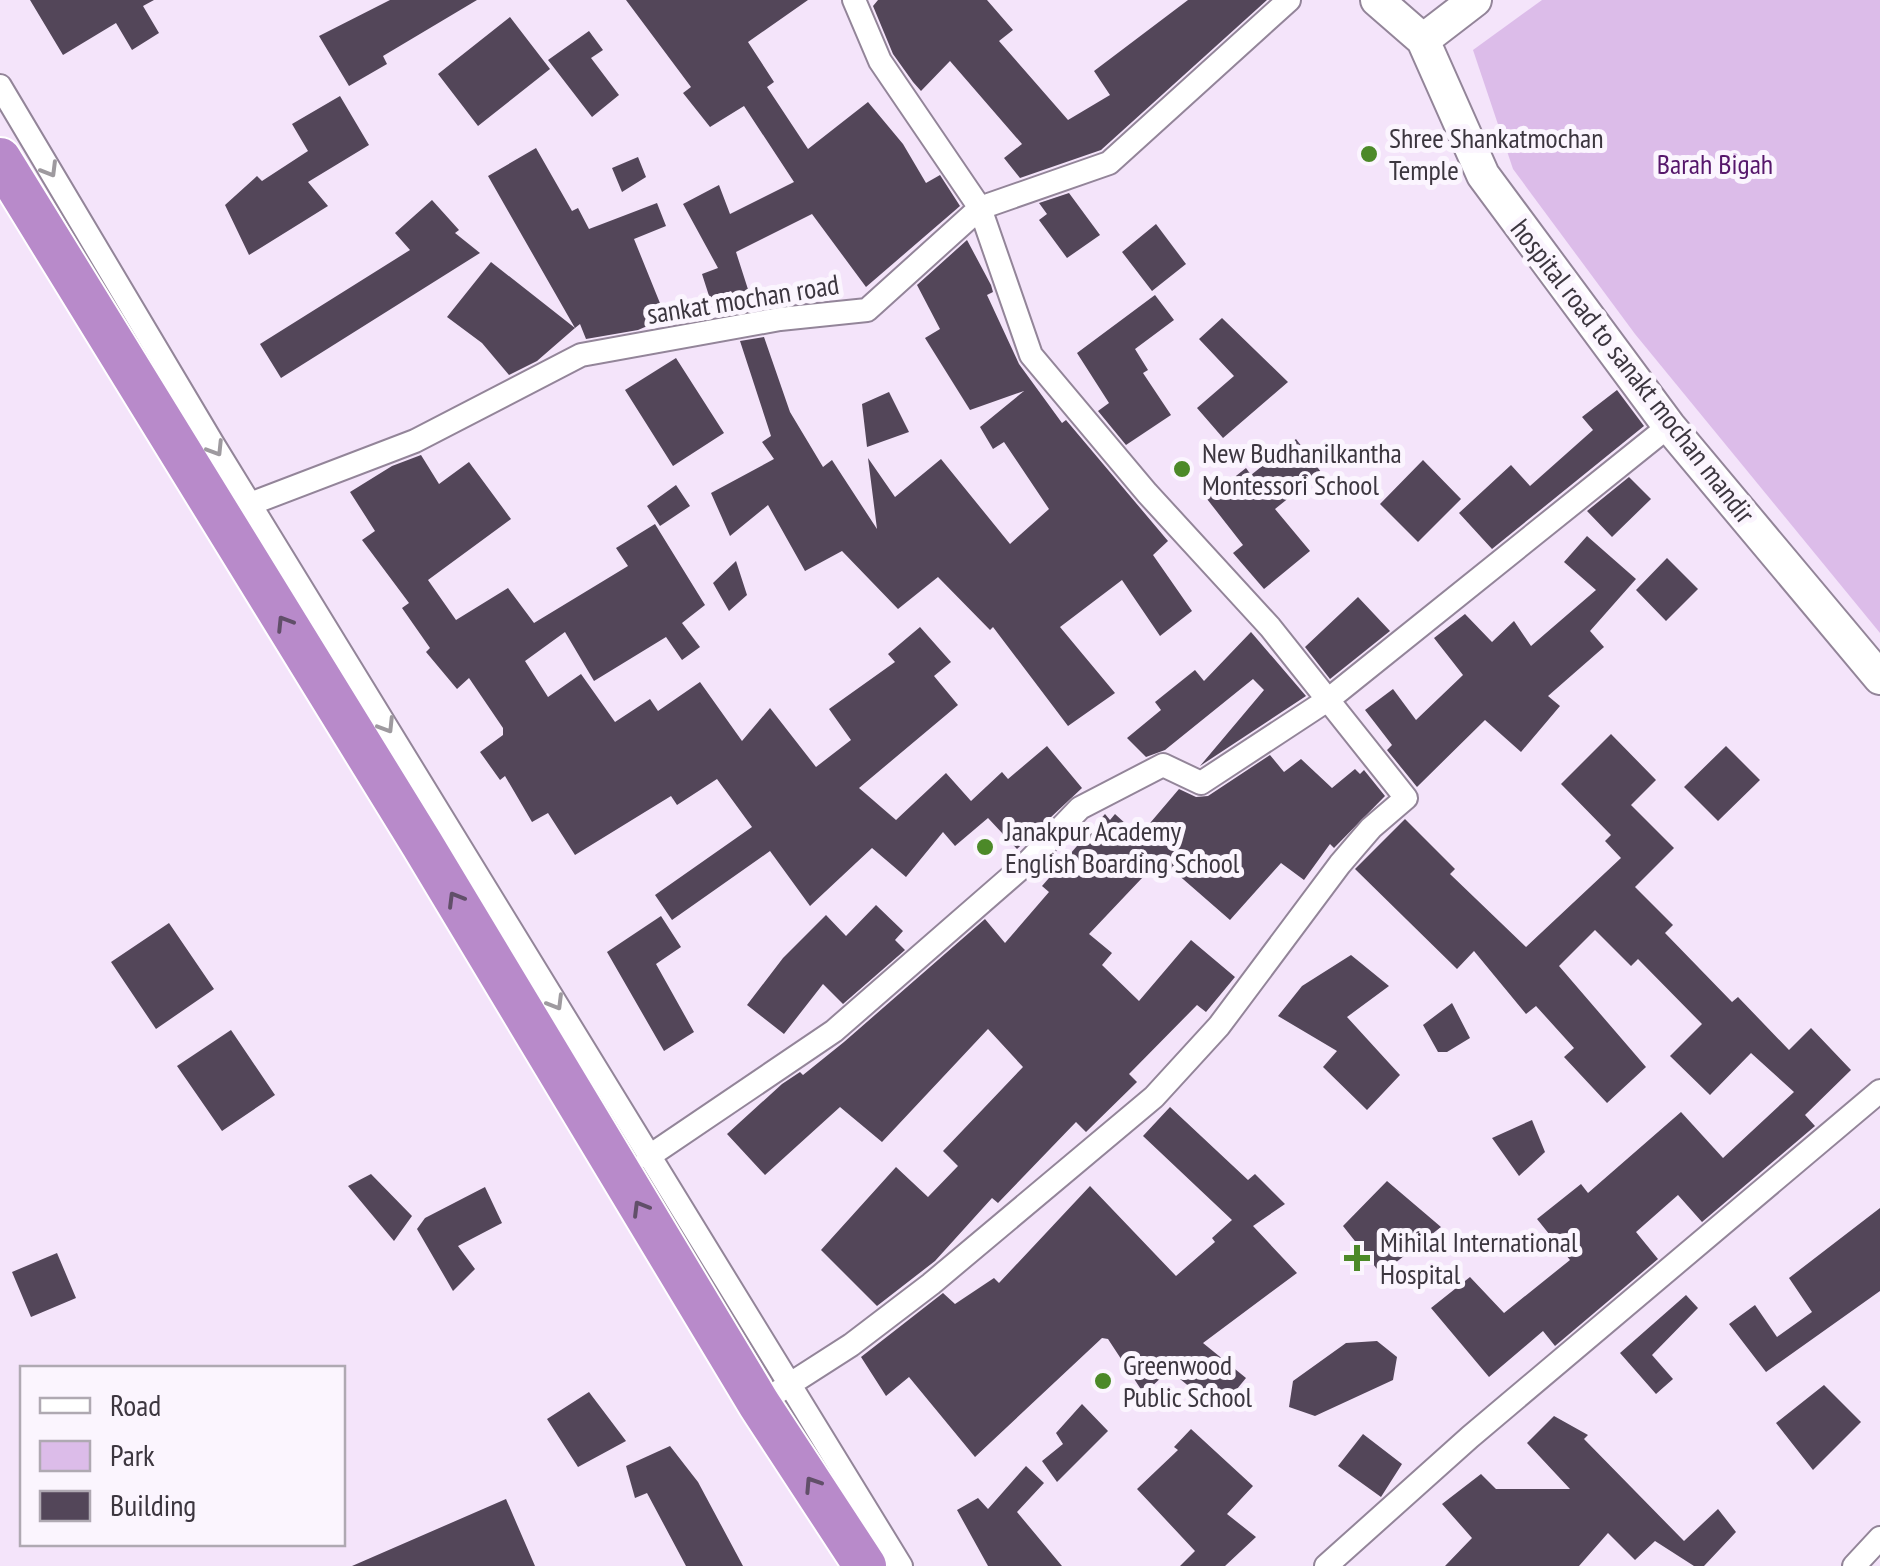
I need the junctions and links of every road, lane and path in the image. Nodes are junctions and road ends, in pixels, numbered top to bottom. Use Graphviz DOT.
graph roads {
  1 [pos="854,0"];
  2 [pos="1289,0"];
  3 [pos="1377,0"];
  4 [pos="1476,0"];
  5 [pos="1423,40"];
  6 [pos="0,86"];
  7 [pos="0,160"];
  8 [pos="980,208"];
  9 [pos="1669,426"];
  10 [pos="250,504"];
  11 [pos="1880,678"];
  12 [pos="1329,700"];
  13 [pos="1880,1091"];
  14 [pos="648,1158"];
  15 [pos="773,1394"];
  16 [pos="1880,1538"];
  17 [pos="865,1566"];
  18 [pos="900,1566"];
  19 [pos="1326,1566"];
  20 [pos="1854,1566"];
  1 -- 8 [label="street"];
  2 -- 8 [label="street, sankat mochan road"];
  3 -- 5 [label="street"];
  4 -- 5 [label="street"];
  5 -- 9 [label="street, hospital road to sanakt mochan mandir"];
  6 -- 10 [label="street, one-way"];
  15 -- 7 [label="highway, one-way"];
  8 -- 10 [label="street, sankat mochan road"];
  8 -- 12 [label="street"];
  9 -- 11 [label="street, hospital road to sanakt mochan mandir"];
  9 -- 12 [label="street"];
  10 -- 14 [label="street, one-way"];
  12 -- 14 [label="street"];
  12 -- 15 [label="street"];
  13 -- 19 [label="street"];
  14 -- 15 [label="street"];
  17 -- 15 [label="highway, one-way"];
  15 -- 18 [label="street"];
  16 -- 20 [label="street"];
}
